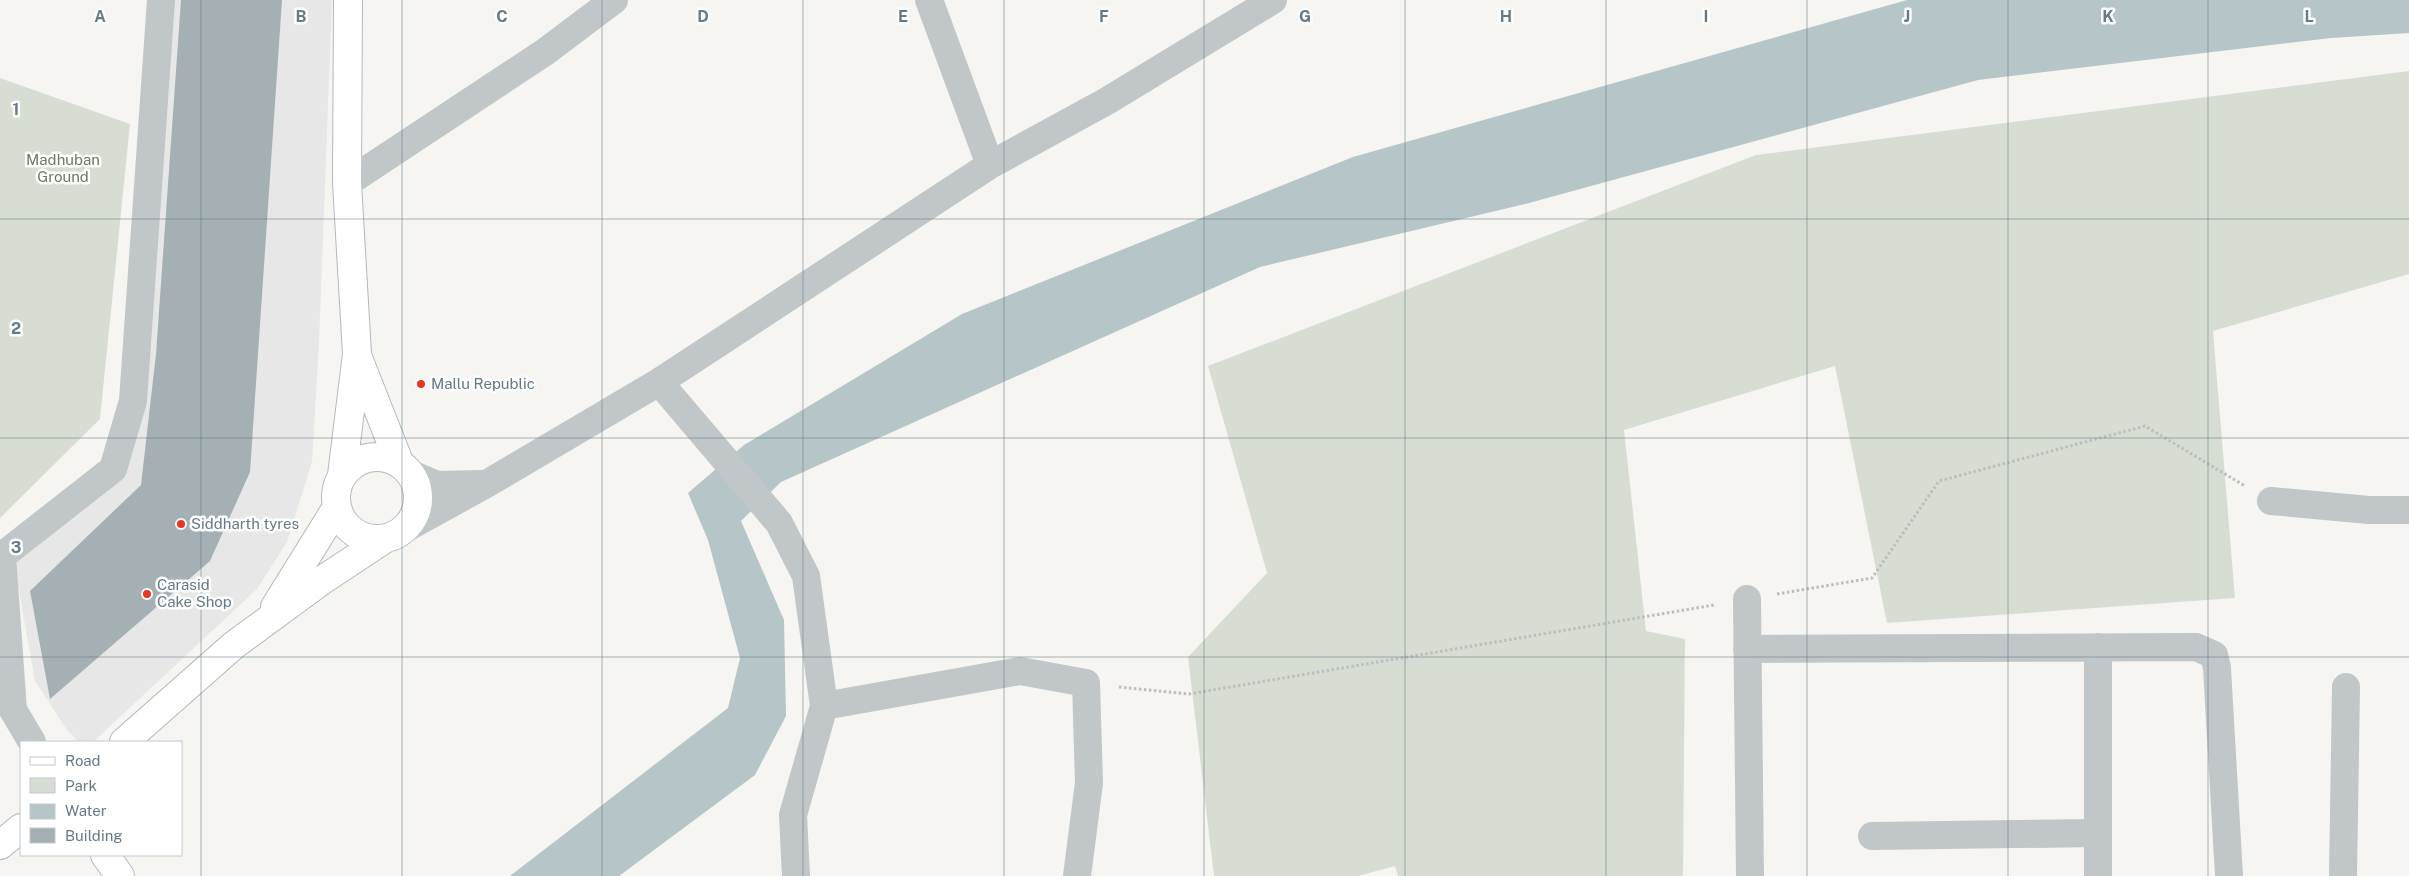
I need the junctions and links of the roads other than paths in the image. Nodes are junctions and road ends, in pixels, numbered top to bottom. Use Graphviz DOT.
graph roads {
  1 [pos="161,0"];
  2 [pos="348,0"];
  3 [pos="614,0"];
  4 [pos="929,0"];
  5 [pos="1270,1"];
  6 [pos="990,165"];
  7 [pos="347,183"];
  8 [pos="357,354"];
  9 [pos="659,382"];
  10 [pos="405,468"];
  11 [pos="342,476"];
  12 [pos="488,483"];
  13 [pos="2271,501"];
  14 [pos="337,507"];
  15 [pos="2409,510"];
  16 [pos="394,535"];
  17 [pos="1747,599"];
  18 [pos="265,623"];
  19 [pos="2098,647"];
  20 [pos="1747,649"];
  21 [pos="2346,686"];
  22 [pos="824,706"];
  23 [pos="31,741"];
  24 [pos="125,741"];
  25 [pos="20,829"];
  26 [pos="2098,833"];
  27 [pos="1872,836"];
  28 [pos="0,845"];
  29 [pos="106,856"];
  30 [pos="120,876"];
  31 [pos="796,876"];
  32 [pos="1077,876"];
  33 [pos="1750,876"];
  34 [pos="2098,876"];
  35 [pos="2229,876"];
  36 [pos="2343,876"];
  1 -- 23 [label="street"];
  2 -- 7 [label="main road"];
  3 -- 7 [label="street"];
  4 -- 6 [label="street"];
  5 -- 6 [label="street"];
  6 -- 9 [label="street"];
  7 -- 8 [label="main road"];
  8 -- 10 [label="main road"];
  8 -- 11 [label="main road"];
  9 -- 12 [label="street"];
  9 -- 22 [label="street"];
  10 -- 11 [label="main road"];
  10 -- 12 [label="street"];
  10 -- 16 [label="main road"];
  11 -- 14 [label="main road"];
  12 -- 16 [label="street"];
  13 -- 15 [label="street"];
  14 -- 16 [label="main road"];
  14 -- 18 [label="main road"];
  16 -- 18 [label="main road"];
  17 -- 20 [label="street"];
  18 -- 24 [label="main road"];
  19 -- 20 [label="street"];
  19 -- 26 [label="street"];
  19 -- 35 [label="street"];
  20 -- 33 [label="street"];
  21 -- 36 [label="street"];
  22 -- 31 [label="street"];
  22 -- 32 [label="street"];
  25 -- 28 [label="main road"];
  26 -- 27 [label="street"];
  26 -- 34 [label="street"];
  29 -- 30 [label="main road"];
}
